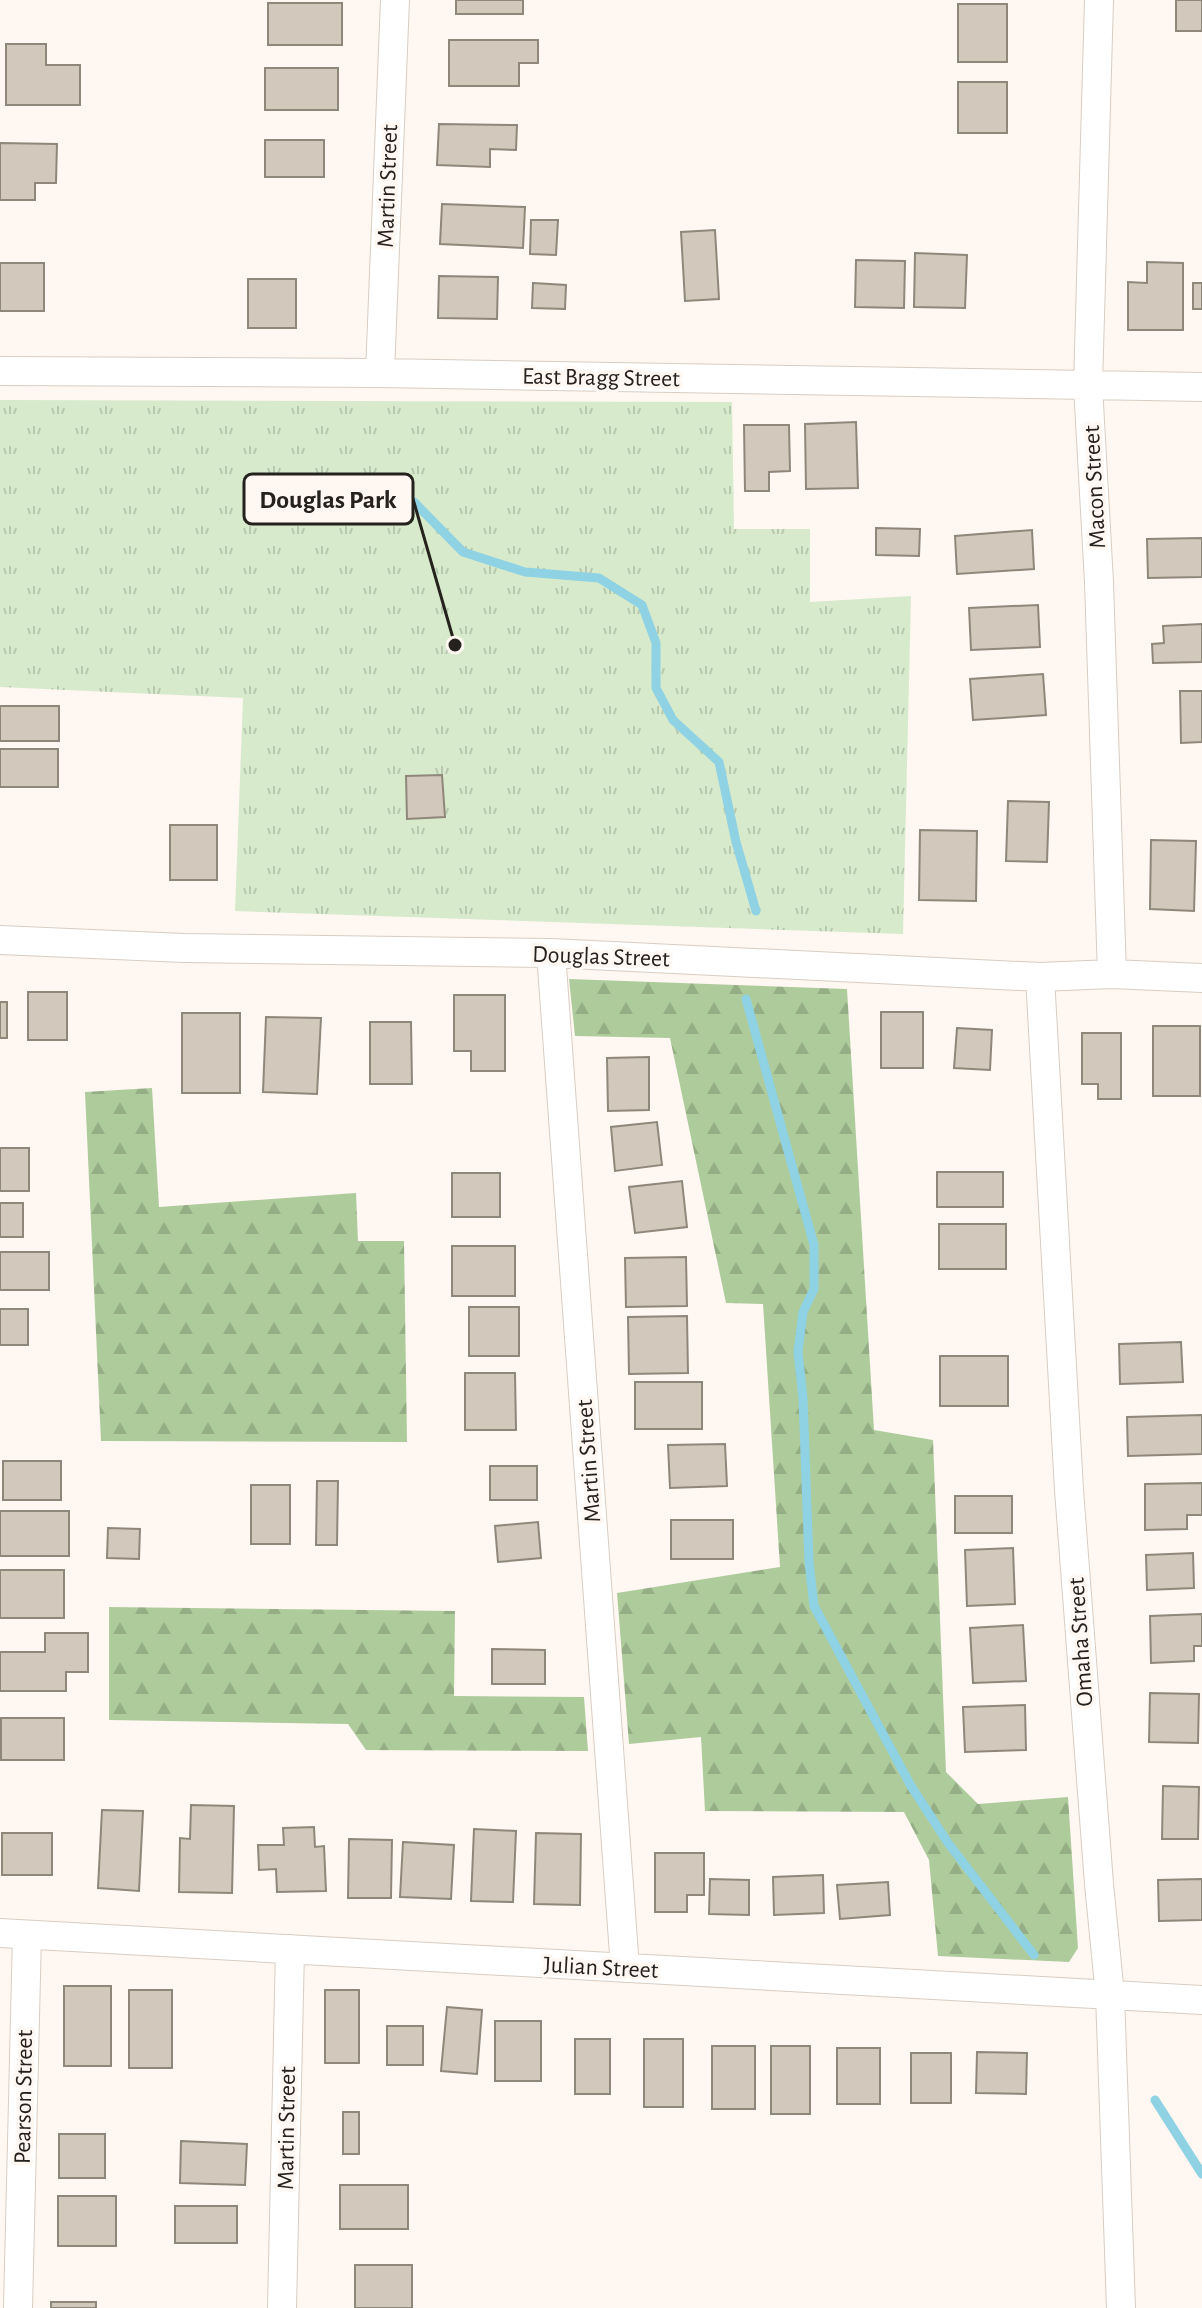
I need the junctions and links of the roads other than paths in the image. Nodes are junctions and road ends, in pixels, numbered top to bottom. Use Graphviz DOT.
graph roads {
  1 [pos="395,0"];
  2 [pos="1099,0"];
  3 [pos="0,371"];
  4 [pos="380,373"];
  5 [pos="1088,386"];
  6 [pos="1202,387"];
  7 [pos="0,940"];
  8 [pos="551,953"];
  9 [pos="1112,974"];
  10 [pos="1040,977"];
  11 [pos="1202,978"];
  12 [pos="13,1934"];
  13 [pos="290,1949"];
  14 [pos="625,1968"];
  15 [pos="1110,1995"];
  16 [pos="1202,2000"];
  17 [pos="18,2308"];
  18 [pos="282,2308"];
  19 [pos="1121,2308"];
  1 -- 4 [label="street, Martin Street"];
  2 -- 5 [label="street, Macon Street"];
  3 -- 4 [label="street, East Bragg Street"];
  4 -- 5 [label="street, East Bragg Street"];
  5 -- 6 [label="street, East Bragg Street"];
  5 -- 9 [label="street, Macon Street"];
  7 -- 8 [label="street, Douglas Street"];
  8 -- 10 [label="street, Douglas Street"];
  8 -- 14 [label="street, Martin Street"];
  9 -- 10 [label="street, Douglas Street"];
  9 -- 11 [label="street, Douglas Street"];
  10 -- 15 [label="street, Omaha Street"];
  12 -- 13 [label="street, Julian Street"];
  12 -- 17 [label="street, Pearson Street"];
  13 -- 14 [label="street, Julian Street"];
  13 -- 18 [label="street, Martin Street"];
  14 -- 15 [label="street, Julian Street"];
  15 -- 16 [label="street, Julian Street"];
  15 -- 19 [label="street, Omaha Street"];
}
